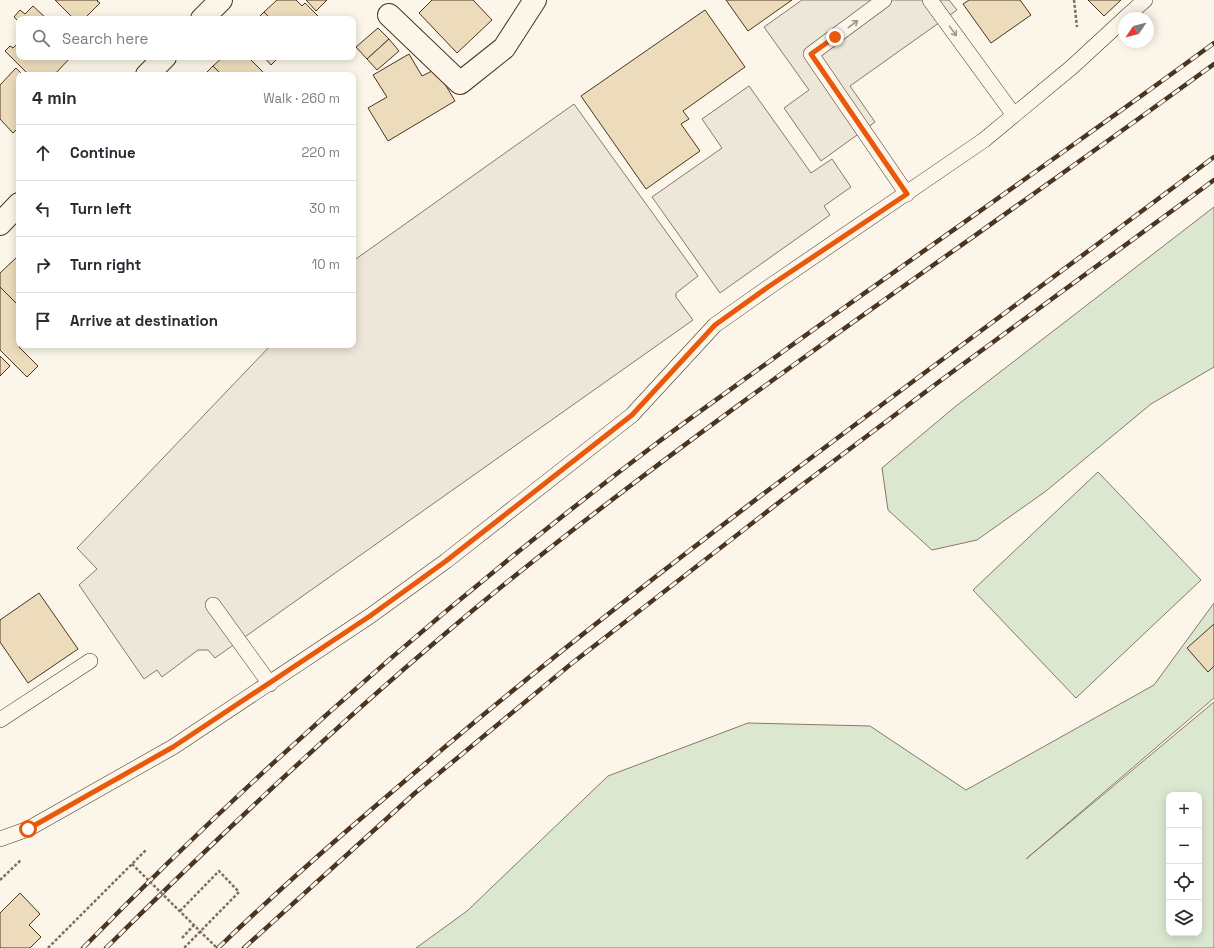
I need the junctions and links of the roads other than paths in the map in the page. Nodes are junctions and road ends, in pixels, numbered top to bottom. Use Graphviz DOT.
graph roads {
  1 [pos="221,0"];
  2 [pos="535,0"];
  3 [pos="884,0"];
  4 [pos="930,0"];
  5 [pos="1144,0"];
  6 [pos="1132,12"];
  7 [pos="389,15"];
  8 [pos="205,16"];
  9 [pos="1118,25"];
  10 [pos="162,60"];
  11 [pos="150,72"];
  12 [pos="1014,115"];
  13 [pos="907,194"];
  14 [pos="16,207"];
  15 [pos="0,224"];
  16 [pos="213,604"];
  17 [pos="90,661"];
  18 [pos="270,684"];
  19 [pos="0,720"];
  20 [pos="0,839"];
  1 -- 8 [label="street"];
  2 -- 7 [label="street"];
  13 -- 3 [label="lane, one-way"];
  4 -- 12 [label="lane, one-way"];
  5 -- 6 [label="lane"];
  9 -- 12 [label="lane"];
  10 -- 11 [label="street"];
  12 -- 13 [label="lane"];
  13 -- 18 [label="lane"];
  14 -- 15 [label="street"];
  16 -- 18 [label="lane"];
  17 -- 19 [label="lane"];
  18 -- 20 [label="lane"];
}
